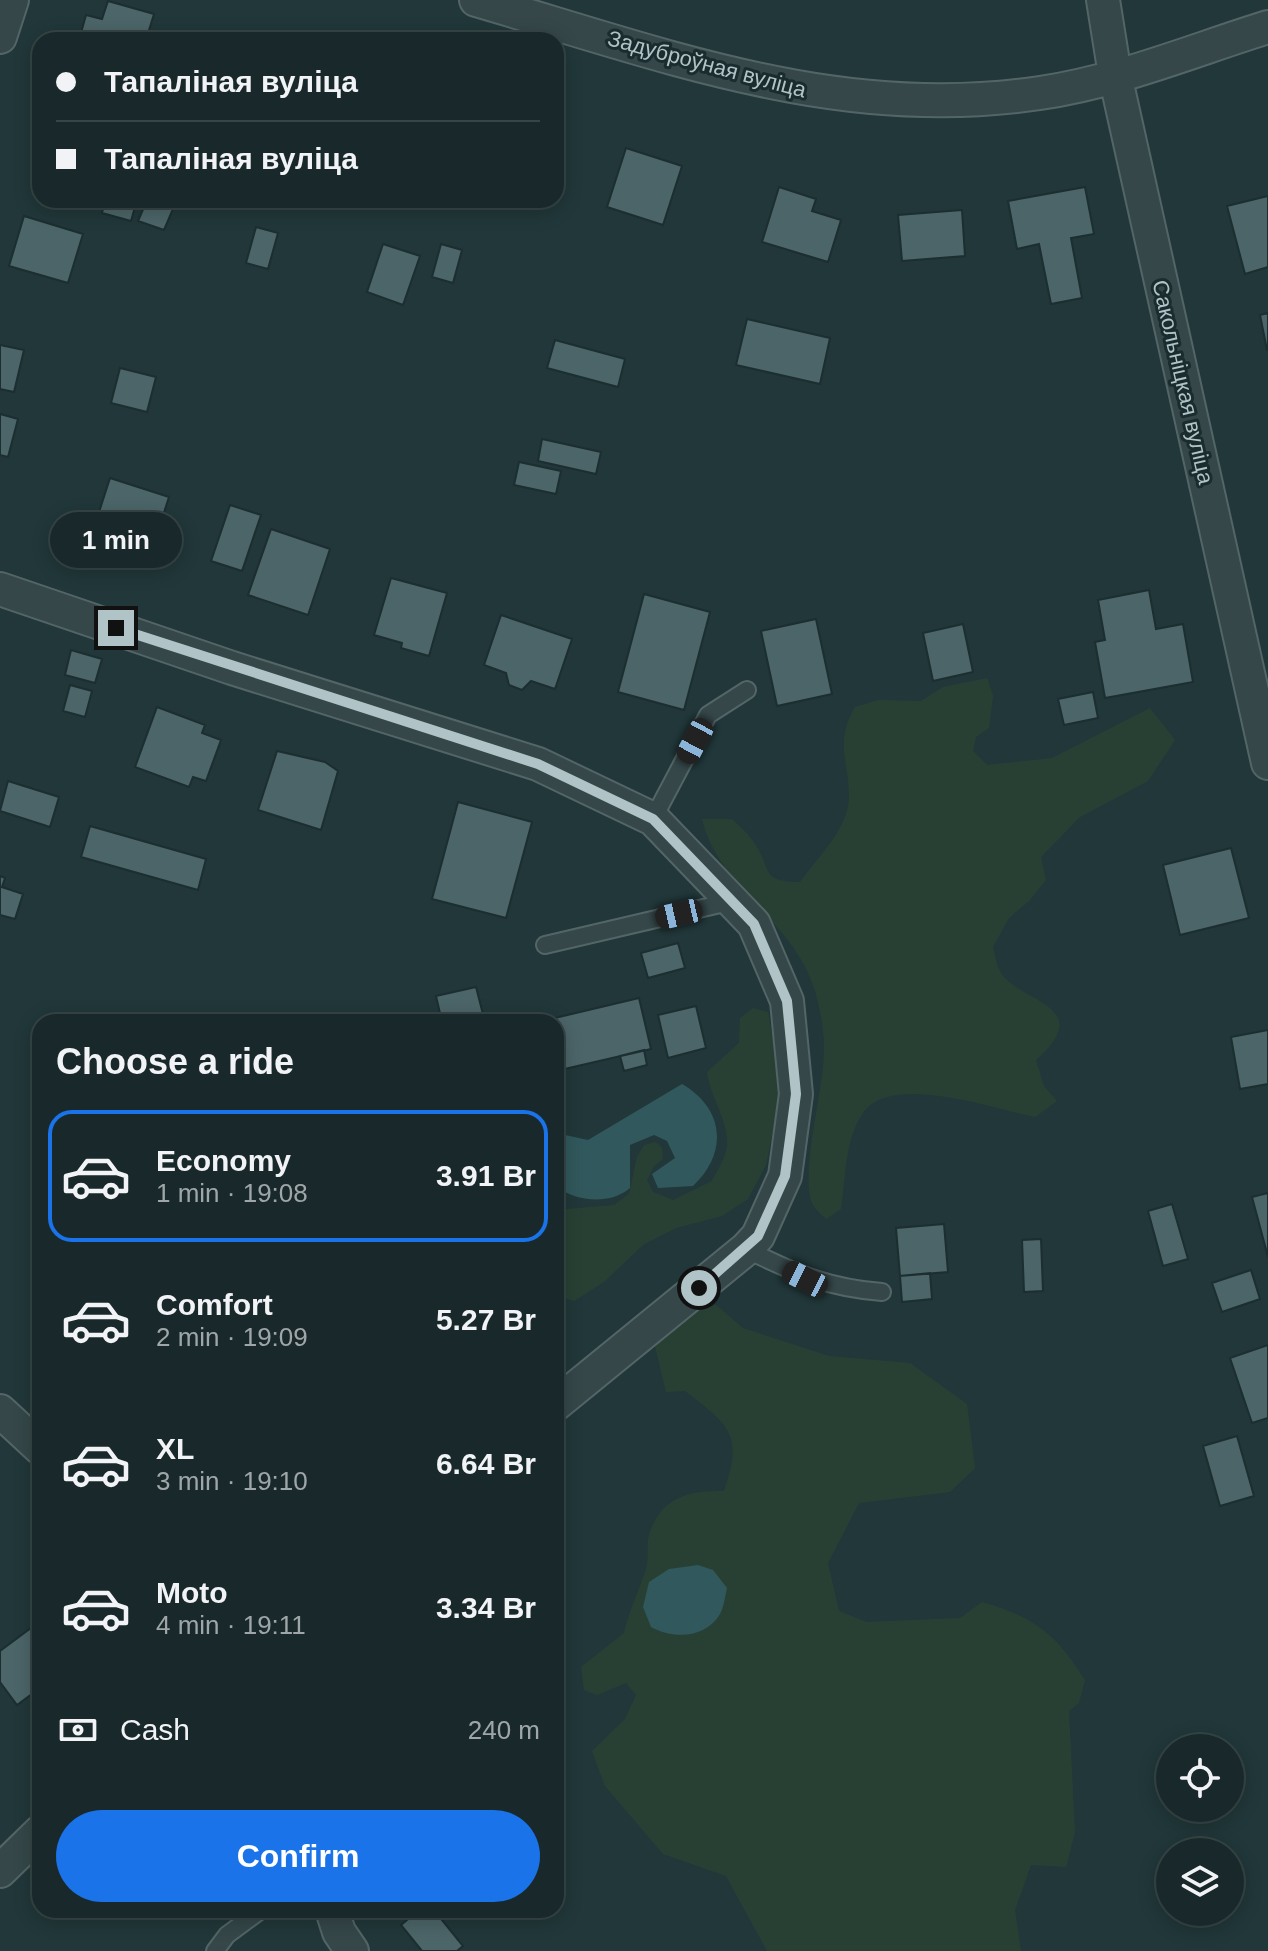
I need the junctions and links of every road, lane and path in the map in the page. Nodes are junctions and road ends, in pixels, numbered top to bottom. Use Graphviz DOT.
graph roads {
  1 [pos="12,0"];
  2 [pos="476,0"];
  3 [pos="1103,0"];
  4 [pos="1268,27"];
  5 [pos="0,37"];
  6 [pos="1115,75"];
  7 [pos="0,589"];
  8 [pos="747,690"];
  9 [pos="1268,763"];
  10 [pos="653,819"];
  11 [pos="733,901"];
  12 [pos="545,945"];
  13 [pos="746,1249"];
  14 [pos="882,1292"];
  15 [pos="564,1397"];
  16 [pos="0,1411"];
  17 [pos="32,1441"];
  18 [pos="32,1840"];
  19 [pos="0,1871"];
  20 [pos="250,1918"];
  21 [pos="335,1918"];
  22 [pos="215,1951"];
  23 [pos="352,1951"];
  1 -- 5 [label="street"];
  2 -- 6 [label="street, Задуброўная вуліца"];
  3 -- 6 [label="street, Сакольніцкая вуліца"];
  4 -- 6 [label="street, Задуброўная вуліца"];
  6 -- 9 [label="street, Сакольніцкая вуліца"];
  7 -- 10 [label="street"];
  8 -- 10 [label="lane"];
  10 -- 11 [label="street"];
  11 -- 12 [label="lane"];
  11 -- 13 [label="street"];
  13 -- 14 [label="lane"];
  13 -- 15 [label="street"];
  16 -- 17 [label="street"];
  18 -- 19 [label="street"];
  20 -- 22 [label="lane"];
  21 -- 23 [label="street"];
}
